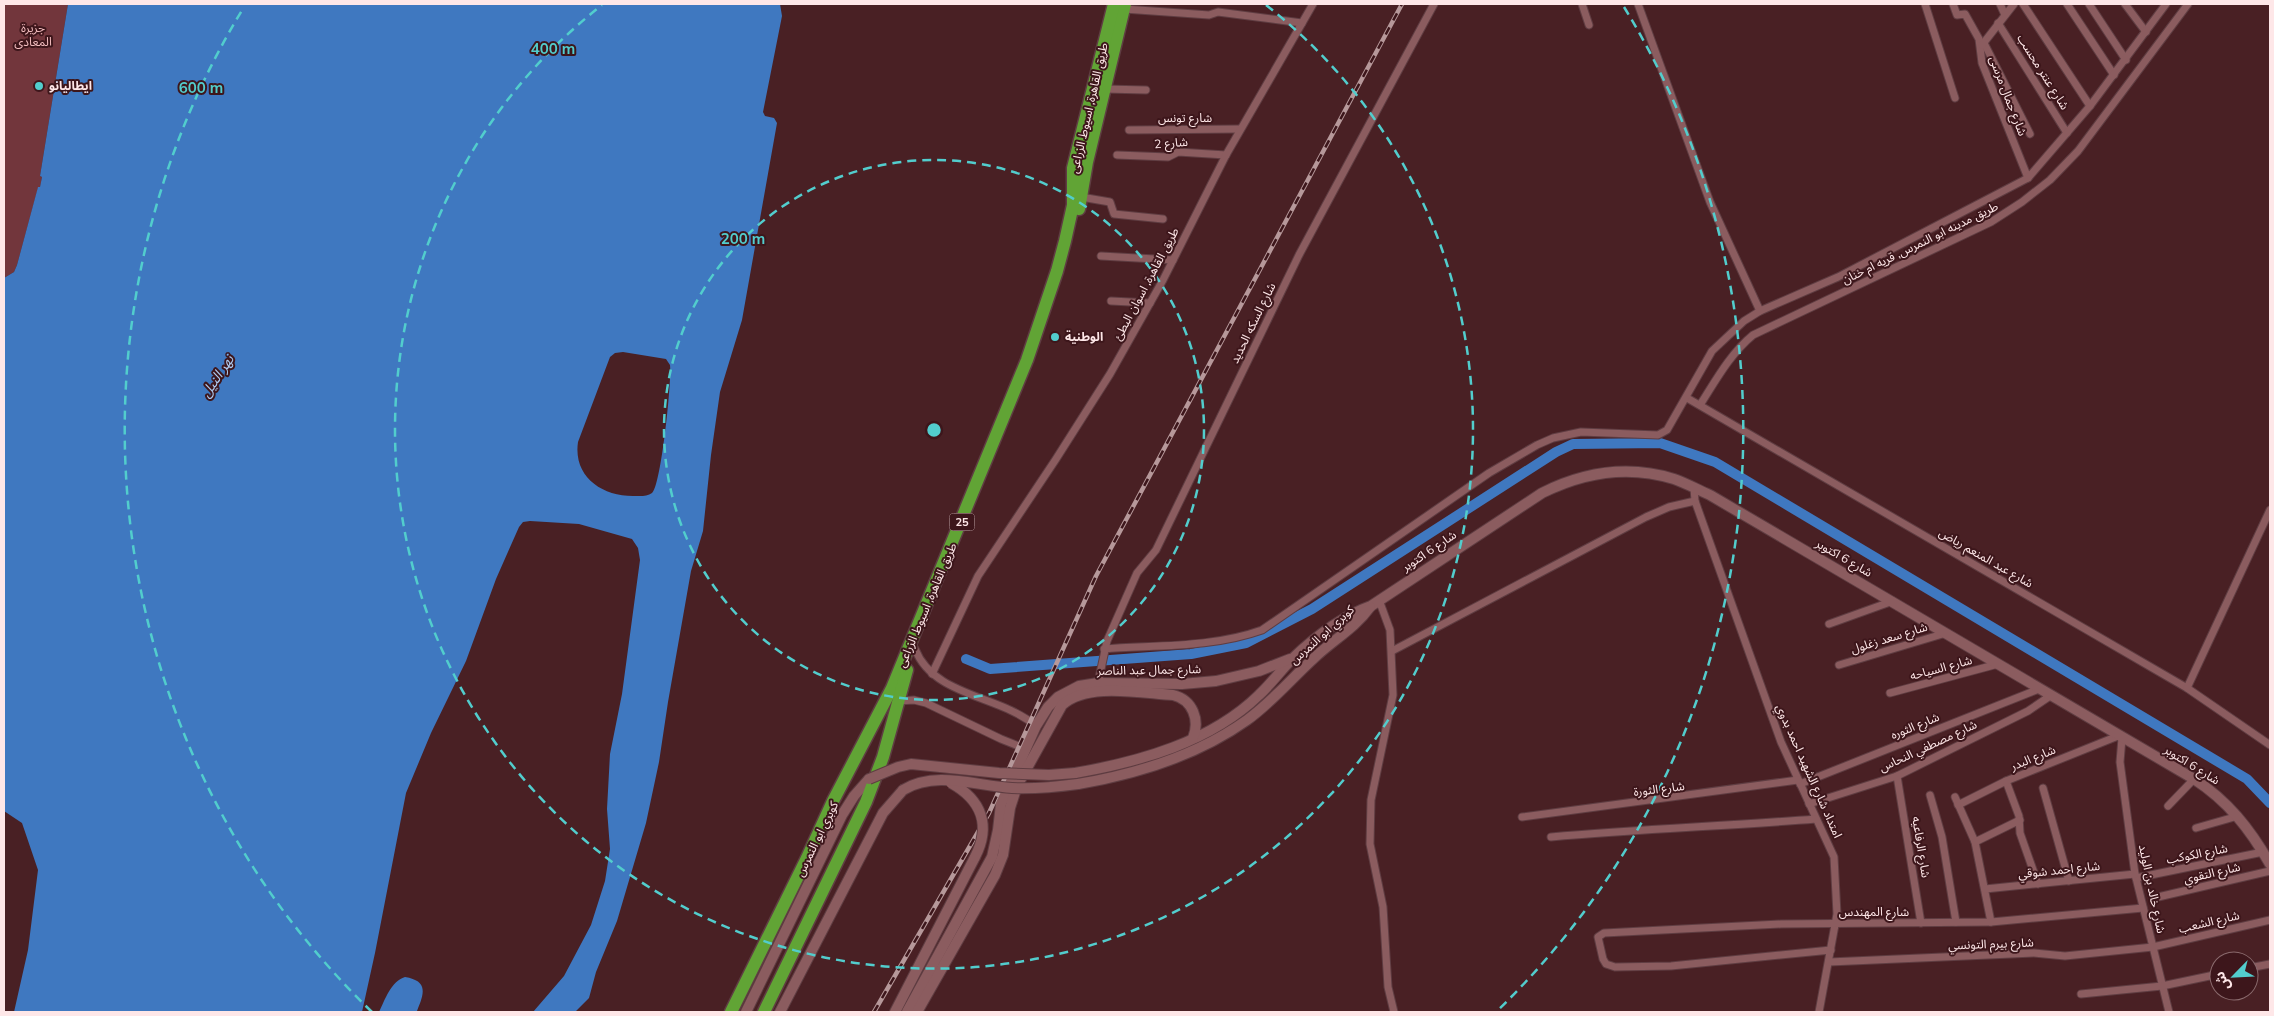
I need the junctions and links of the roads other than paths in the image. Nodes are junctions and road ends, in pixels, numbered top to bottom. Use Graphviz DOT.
graph roads {
  1 [pos="1313,4"];
  2 [pos="1434,4"];
  3 [pos="1582,4"];
  4 [pos="1638,4"];
  5 [pos="1925,4"];
  6 [pos="1953,4"];
  7 [pos="2000,4"];
  8 [pos="2014,4"];
  9 [pos="2023,4"];
  10 [pos="2067,4"];
  11 [pos="2089,4"];
  12 [pos="2125,4"];
  13 [pos="2166,4"];
  14 [pos="2188,4"];
  15 [pos="1121,5"];
  16 [pos="2004,15"];
  17 [pos="1302,23"];
  18 [pos="1998,23"];
  19 [pos="1589,26"];
  20 [pos="2146,32"];
  21 [pos="1982,45"];
  22 [pos="2126,60"];
  23 [pos="2114,75"];
  24 [pos="1105,89"];
  25 [pos="1146,90"];
  26 [pos="1955,98"];
  27 [pos="2090,106"];
  28 [pos="1130,130"];
  29 [pos="1240,130"];
  30 [pos="2068,133"];
  31 [pos="2030,134"];
  32 [pos="1117,155"];
  33 [pos="1226,155"];
  34 [pos="2028,178"];
  35 [pos="1082,197"];
  36 [pos="1163,219"];
  37 [pos="1102,256"];
  38 [pos="1173,260"];
  39 [pos="1111,301"];
  40 [pos="1150,303"];
  41 [pos="1760,311"];
  42 [pos="1687,398"];
  43 [pos="1700,405"];
  44 [pos="1694,488"];
  45 [pos="1696,501"];
  46 [pos="2270,510"];
  47 [pos="1893,601"];
  48 [pos="1375,603"];
  49 [pos="1829,624"];
  50 [pos="1946,632"];
  51 [pos="915,649"];
  52 [pos="1392,651"];
  53 [pos="1103,653"];
  54 [pos="1293,658"];
  55 [pos="1998,664"];
  56 [pos="1839,665"];
  57 [pos="932,674"];
  58 [pos="1098,683"];
  59 [pos="2187,688"];
  60 [pos="2039,689"];
  61 [pos="1890,693"];
  62 [pos="2050,696"];
  63 [pos="899,701"];
  64 [pos="1036,726"];
  65 [pos="2120,737"];
  66 [pos="1192,738"];
  67 [pos="2270,745"];
  68 [pos="1026,749"];
  69 [pos="1897,776"];
  70 [pos="2194,779"];
  71 [pos="946,780"];
  72 [pos="2006,780"];
  73 [pos="1799,782"];
  74 [pos="2043,788"];
  75 [pos="1930,795"];
  76 [pos="1955,797"];
  77 [pos="1810,804"];
  78 [pos="1958,804"];
  79 [pos="2168,806"];
  80 [pos="2238,816"];
  81 [pos="1522,817"];
  82 [pos="1816,819"];
  83 [pos="2020,820"];
  84 [pos="2196,828"];
  85 [pos="1551,837"];
  86 [pos="1975,842"];
  87 [pos="2263,852"];
  88 [pos="2270,864"];
  89 [pos="2270,871"];
  90 [pos="2136,876"];
  91 [pos="2069,881"];
  92 [pos="2038,884"];
  93 [pos="1985,889"];
  94 [pos="2158,897"];
  95 [pos="2143,908"];
  96 [pos="2270,920"];
  97 [pos="1956,922"];
  98 [pos="1990,922"];
  99 [pos="1836,923"];
  100 [pos="1921,923"];
  101 [pos="2153,947"];
  102 [pos="1831,950"];
  103 [pos="1829,962"];
  104 [pos="2209,976"];
  105 [pos="2162,986"];
  106 [pos="2081,994"];
  107 [pos="732,1012"];
  108 [pos="746,1012"];
  109 [pos="764,1012"];
  110 [pos="780,1012"];
  111 [pos="895,1012"];
  112 [pos="906,1012"];
  113 [pos="917,1012"];
  114 [pos="1394,1012"];
  115 [pos="1819,1012"];
  116 [pos="2169,1012"];
  1 -- 17 [label="street, طريق القاهرة, اسوان البطئ"];
  2 -- 53 [label="street, شارع السكه الحديد"];
  3 -- 19 [label="street"];
  4 -- 41 [label="street"];
  5 -- 26 [label="street"];
  6 -- 21 [label="street, شارع جمال مرسى"];
  7 -- 16 [label="street"];
  8 -- 16 [label="street"];
  9 -- 27 [label="street"];
  10 -- 23 [label="street"];
  11 -- 22 [label="street"];
  12 -- 20 [label="street"];
  13 -- 20 [label="street, طريق مدينه ابو النمرس, قريه ام خنان"];
  14 -- 43 [label="street, طريق مدينه ابو النمرس, قريه ام خنان"];
  15 -- 17 [label="street"];
  15 -- 24 [label="highway, طريق القاهرة, اسيوط الزراعى / 25"];
  15 -- 107 [label="highway, طريق القاهرة, اسيوط الزراعى / 25"];
  16 -- 18 [label="street"];
  17 -- 29 [label="street, طريق القاهرة, اسوان البطئ"];
  18 -- 21 [label="street"];
  18 -- 30 [label="street, شارع عنتر محسب"];
  20 -- 22 [label="street, طريق مدينه ابو النمرس, قريه ام خنان"];
  21 -- 31 [label="street"];
  21 -- 34 [label="street, شارع جمال مرسى"];
  22 -- 23 [label="street, طريق مدينه ابو النمرس, قريه ام خنان"];
  23 -- 27 [label="street, طريق مدينه ابو النمرس, قريه ام خنان"];
  24 -- 25 [label="street"];
  24 -- 35 [label="highway, طريق القاهرة, اسيوط الزراعى / 25"];
  27 -- 30 [label="street, طريق مدينه ابو النمرس, قريه ام خنان"];
  28 -- 29 [label="street, شارع تونس"];
  29 -- 33 [label="street, طريق القاهرة, اسوان البطئ"];
  30 -- 34 [label="street, طريق مدينه ابو النمرس, قريه ام خنان"];
  32 -- 33 [label="street, شارع 2"];
  33 -- 38 [label="street, طريق القاهرة, اسوان البطئ"];
  34 -- 41 [label="street, طريق مدينه ابو النمرس, قريه ام خنان"];
  35 -- 36 [label="street"];
  35 -- 51 [label="highway, طريق القاهرة, اسيوط الزراعى / 25"];
  37 -- 38 [label="street"];
  38 -- 40 [label="street, طريق القاهرة, اسوان البطئ"];
  39 -- 40 [label="street"];
  40 -- 57 [label="street, طريق القاهرة, اسوان البطئ"];
  41 -- 42 [label="street, طريق مدينه ابو النمرس, قريه ام خنان"];
  42 -- 43 [label="street, شارع عبد المنعم رياض"];
  42 -- 53 [label="street, طريق مدينه ابو النمرس, قريه ام خنان"];
  43 -- 59 [label="street, شارع عبد المنعم رياض"];
  44 -- 45 [label="street, امتداد شارع الشهيد احمد بدوي"];
  44 -- 47 [label="main road, شارع 6 اكتوبر"];
  44 -- 48 [label="main road, شارع 6 اكتوبر"];
  45 -- 52 [label="street"];
  45 -- 73 [label="street, امتداد شارع الشهيد احمد بدوي"];
  46 -- 59 [label="street"];
  47 -- 49 [label="street"];
  47 -- 50 [label="main road, شارع 6 اكتوبر"];
  48 -- 52 [label="street"];
  48 -- 54 [label="main road, كوبري ابو النمرس"];
  48 -- 71 [label="main road, كوبري ابو النمرس, bridge"];
  50 -- 55 [label="main road, شارع 6 اكتوبر"];
  50 -- 56 [label="street, شارع سعد زغلول"];
  51 -- 57 [label="street"];
  51 -- 63 [label="highway, طريق القاهرة, اسيوط الزراعى / 25"];
  52 -- 114 [label="street"];
  53 -- 58 [label="street, شارع السكه الحديد"];
  54 -- 58 [label="main road, شارع جمال عبد الناصر"];
  54 -- 66 [label="main road, كوبري ابو النمرس"];
  55 -- 60 [label="main road, شارع 6 اكتوبر"];
  55 -- 61 [label="street, شارع السياحه"];
  57 -- 64 [label="street"];
  58 -- 64 [label="main road, شارع جمال عبد الناصر"];
  59 -- 67 [label="street, شارع عبد المنعم رياض"];
  60 -- 62 [label="main road, شارع 6 اكتوبر"];
  60 -- 73 [label="street, شارع الثوره"];
  62 -- 65 [label="main road, شارع 6 اكتوبر"];
  62 -- 69 [label="street, شارع مصطفي النحاس"];
  63 -- 68 [label="street"];
  63 -- 109 [label="highway, طريق القاهرة, اسيوط الزراعى / 25"];
  64 -- 68 [label="main road, شارع جمال عبد الناصر"];
  65 -- 70 [label="main road, شارع 6 اكتوبر"];
  65 -- 72 [label="street, شارع البدر"];
  65 -- 90 [label="street, شارع خالد بن الوليد"];
  66 -- 108 [label="main road, كوبري ابو النمرس, bridge"];
  66 -- 113 [label="main road, شارع جمال عبد الناصر"];
  68 -- 112 [label="main road, شارع جمال عبد الناصر"];
  69 -- 77 [label="street, شارع مصطفي النحاس"];
  69 -- 100 [label="street, شارع الرفاعيه"];
  70 -- 79 [label="street"];
  70 -- 80 [label="main road, شارع 6 اكتوبر"];
  71 -- 110 [label="main road, كوبري ابو النمرس, bridge"];
  71 -- 111 [label="main road, bridge"];
  72 -- 78 [label="street, شارع البدر"];
  72 -- 83 [label="street"];
  73 -- 77 [label="street, امتداد شارع الشهيد احمد بدوي"];
  73 -- 81 [label="street, شارع الثورة"];
  74 -- 91 [label="street"];
  75 -- 97 [label="street"];
  76 -- 78 [label="street"];
  77 -- 82 [label="street, امتداد شارع الشهيد احمد بدوي"];
  78 -- 86 [label="street"];
  80 -- 84 [label="street"];
  80 -- 87 [label="main road, شارع 6 اكتوبر"];
  82 -- 85 [label="street"];
  82 -- 99 [label="street, امتداد شارع الشهيد احمد بدوي"];
  83 -- 86 [label="street"];
  83 -- 92 [label="street"];
  86 -- 93 [label="street"];
  87 -- 88 [label="main road, شارع 6 اكتوبر"];
  87 -- 90 [label="street, شارع الكوكب"];
  89 -- 94 [label="street, شارع التقوي"];
  90 -- 91 [label="street, شارع احمد شوقي"];
  90 -- 95 [label="street, شارع خالد بن الوليد"];
  91 -- 92 [label="street, شارع احمد شوقي"];
  92 -- 93 [label="street, شارع احمد شوقي"];
  93 -- 98 [label="street"];
  95 -- 98 [label="street, شارع المهندس"];
  95 -- 101 [label="street, شارع خالد بن الوليد"];
  96 -- 101 [label="street, شارع الشعب"];
  97 -- 98 [label="street, شارع المهندس"];
  97 -- 100 [label="street, شارع المهندس"];
  99 -- 100 [label="street, شارع المهندس"];
  99 -- 102 [label="street, امتداد شارع الشهيد احمد بدوي"];
  99 -- 102 [label="street, شارع المهندس"];
  101 -- 103 [label="street, شارع بيرم التونسي"];
  101 -- 105 [label="street, شارع خالد بن الوليد"];
  102 -- 103 [label="street, امتداد شارع الشهيد احمد بدوي"];
  103 -- 115 [label="street, امتداد شارع الشهيد احمد بدوي"];
  104 -- 105 [label="street"];
  105 -- 106 [label="street"];
  105 -- 116 [label="street, شارع خالد بن الوليد"];
}
